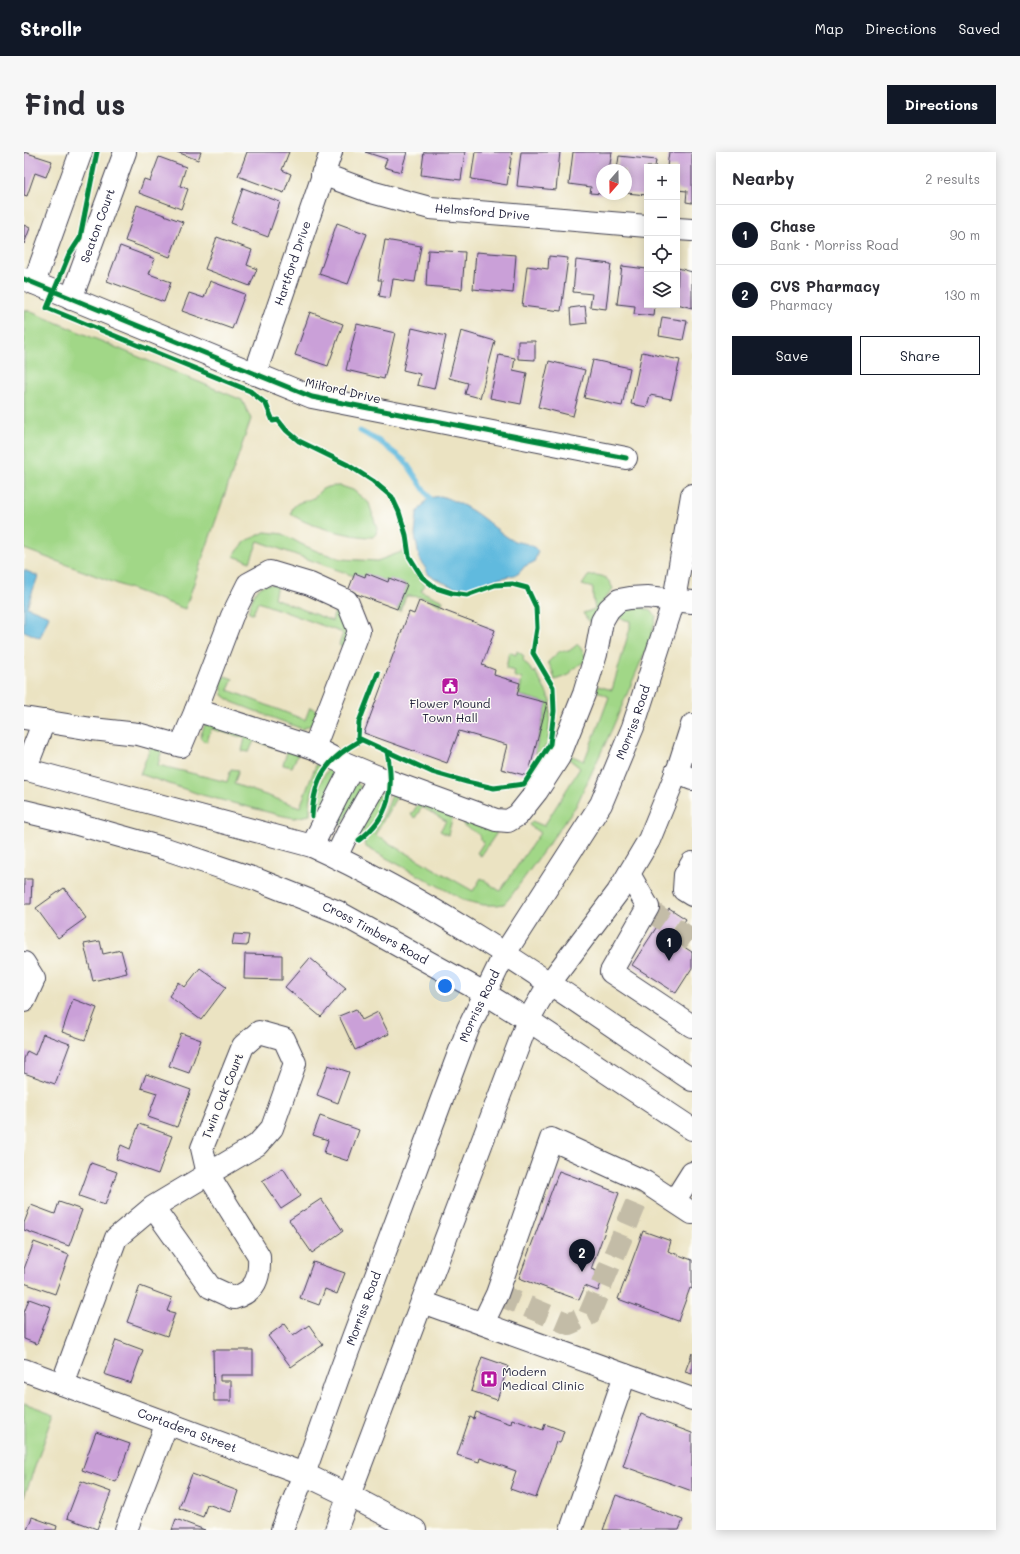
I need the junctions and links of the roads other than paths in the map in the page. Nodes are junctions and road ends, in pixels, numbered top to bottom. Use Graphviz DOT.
graph roads {
  1 [pos="81,152"];
  2 [pos="125,152"];
  3 [pos="331,152"];
  4 [pos="322,174"];
  5 [pos="644,226"];
  6 [pos="680,229"];
  7 [pos="692,230"];
  8 [pos="29,281"];
  9 [pos="71,299"];
  10 [pos="255,374"];
  11 [pos="626,458"];
  12 [pos="692,494"];
  13 [pos="683,601"];
  14 [pos="196,710"];
  15 [pos="34,720"];
  16 [pos="692,725"];
  17 [pos="314,748"];
  18 [pos="352,766"];
  19 [pos="24,771"];
  20 [pos="684,776"];
  21 [pos="379,778"];
  22 [pos="24,811"];
  23 [pos="312,846"];
  24 [pos="336,857"];
  25 [pos="692,863"];
  26 [pos="629,874"];
  27 [pos="692,895"];
  28 [pos="505,953"];
  29 [pos="24,963"];
  30 [pos="549,984"];
  31 [pos="486,994"];
  32 [pos="24,1001"];
  33 [pos="528,1020"];
  34 [pos="692,1026"];
  35 [pos="692,1080"];
  36 [pos="692,1129"];
  37 [pos="692,1173"];
  38 [pos="208,1174"];
  39 [pos="153,1207"];
  40 [pos="683,1207"];
  41 [pos="422,1302"];
  42 [pos="483,1323"];
  43 [pos="24,1370"];
  44 [pos="625,1375"];
  45 [pos="62,1384"];
  46 [pos="692,1400"];
  47 [pos="167,1423"];
  48 [pos="304,1474"];
  49 [pos="349,1495"];
  50 [pos="126,1530"];
  51 [pos="282,1530"];
  52 [pos="336,1530"];
  53 [pos="415,1530"];
  54 [pos="570,1530"];
  1 -- 8 [label="main road"];
  2 -- 9 [label="main road, Seaton Court"];
  3 -- 4 [label="main road, Hartford Drive"];
  4 -- 5 [label="main road, Helmsford Drive"];
  4 -- 10 [label="main road, Hartford Drive"];
  6 -- 7 [label="main road"];
  8 -- 9 [label="main road, Milford Drive"];
  9 -- 10 [label="main road, Milford Drive"];
  10 -- 11 [label="main road, Milford Drive"];
  12 -- 13 [label="main road, Morriss Road"];
  13 -- 21 [label="main road"];
  13 -- 28 [label="main road, Morriss Road"];
  14 -- 15 [label="main road"];
  14 -- 17 [label="main road"];
  14 -- 17 [label="main road"];
  15 -- 19 [label="main road"];
  16 -- 20 [label="main road"];
  17 -- 18 [label="main road"];
  18 -- 21 [label="main road"];
  18 -- 23 [label="main road"];
  19 -- 23 [label="main road"];
  20 -- 26 [label="main road"];
  21 -- 24 [label="main road"];
  22 -- 31 [label="main road, Cross Timbers Road"];
  23 -- 24 [label="main road"];
  24 -- 28 [label="main road"];
  25 -- 27 [label="main road"];
  26 -- 30 [label="main road"];
  26 -- 34 [label="main road"];
  28 -- 30 [label="main road"];
  28 -- 31 [label="main road, Morriss Road"];
  29 -- 32 [label="main road"];
  30 -- 33 [label="main road"];
  30 -- 35 [label="main road"];
  31 -- 33 [label="main road, Cross Timbers Road"];
  31 -- 48 [label="main road, Morriss Road"];
  33 -- 36 [label="main road, Cross Timbers Road"];
  33 -- 41 [label="main road"];
  37 -- 40 [label="main road"];
  38 -- 38 [label="main road, Twin Oak Court"];
  38 -- 39 [label="main road, Twin Oak Court"];
  38 -- 39 [label="main road, Twin Oak Court"];
  39 -- 45 [label="main road, Twin Oak Court"];
  40 -- 42 [label="main road"];
  41 -- 42 [label="main road"];
  41 -- 49 [label="main road"];
  42 -- 44 [label="main road"];
  43 -- 45 [label="main road, Cortadera Street"];
  44 -- 46 [label="main road"];
  44 -- 54 [label="main road"];
  45 -- 47 [label="main road, Cortadera Street"];
  47 -- 48 [label="main road, Cortadera Street"];
  47 -- 50 [label="main road"];
  48 -- 49 [label="main road, Cortadera Street"];
  48 -- 51 [label="main road, Morriss Road"];
  49 -- 52 [label="main road"];
  49 -- 53 [label="main road, Cortadera Street"];
}
